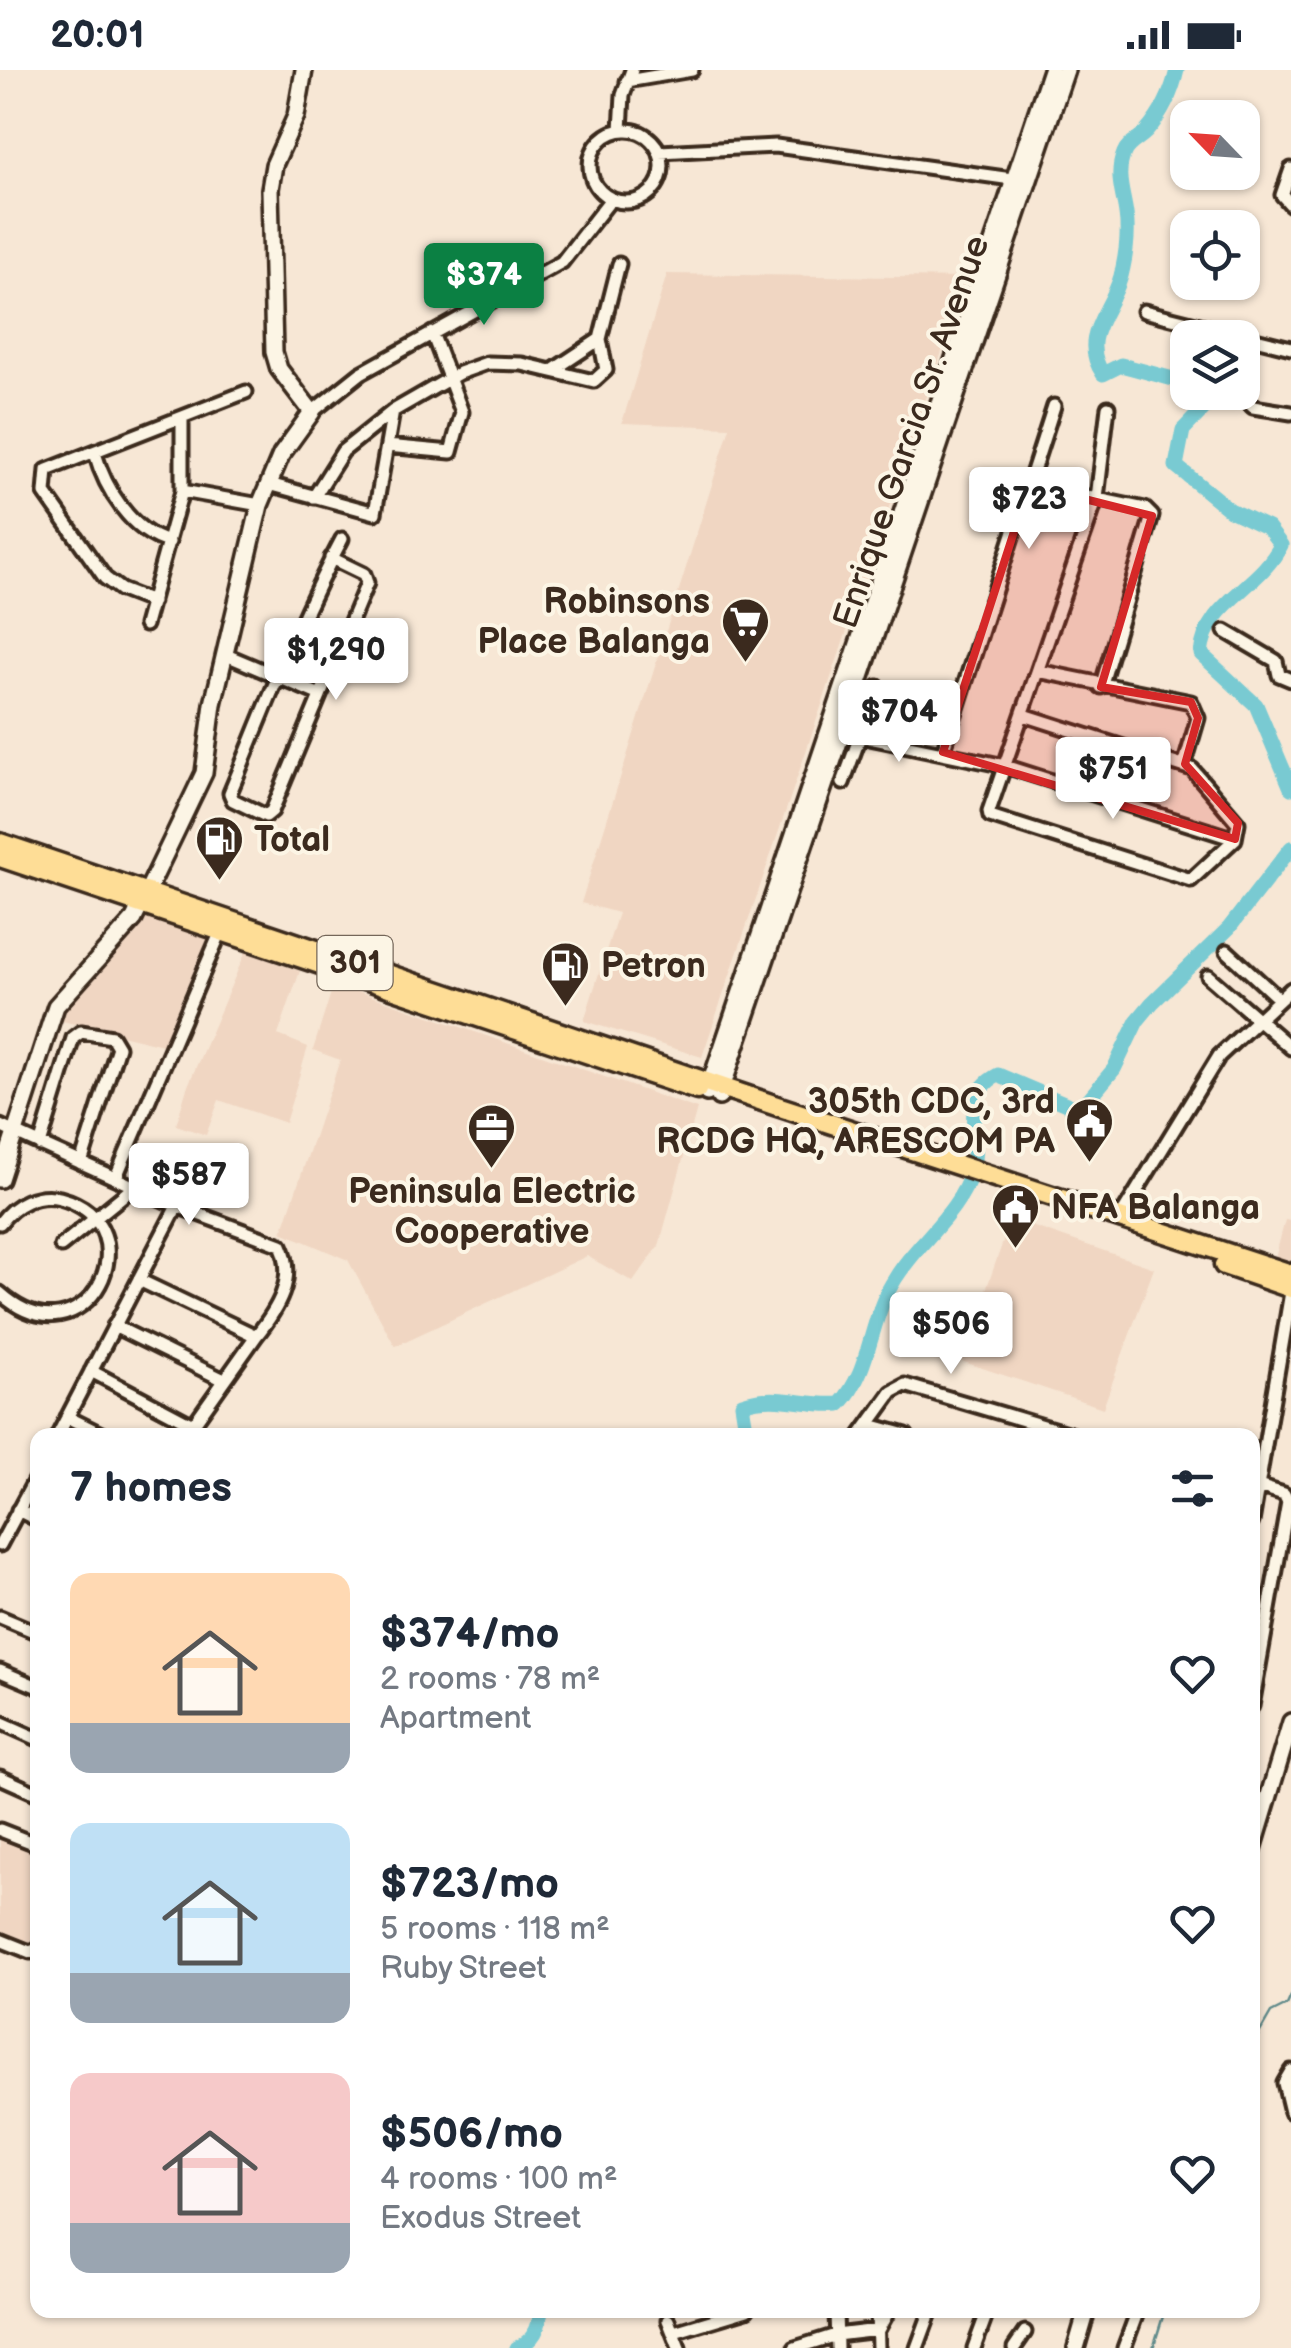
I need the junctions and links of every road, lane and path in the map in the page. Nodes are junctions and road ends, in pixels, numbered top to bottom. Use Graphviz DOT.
graph roads {
  1 [pos="304,70"];
  2 [pos="692,70"];
  3 [pos="1051,70"];
  4 [pos="1066,70"];
  5 [pos="630,76"];
  6 [pos="621,130"];
  7 [pos="660,152"];
  8 [pos="1291,169"];
  9 [pos="1021,180"];
  10 [pos="611,199"];
  11 [pos="1291,204"];
  12 [pos="619,264"];
  13 [pos="1144,311"];
  14 [pos="1171,320"];
  15 [pos="432,333"];
  16 [pos="600,339"];
  17 [pos="1260,341"];
  18 [pos="1291,348"];
  19 [pos="555,369"];
  20 [pos="450,378"];
  21 [pos="246,392"];
  22 [pos="1054,406"];
  23 [pos="1108,407"];
  24 [pos="1260,408"];
  25 [pos="393,411"];
  26 [pos="312,412"];
  27 [pos="1291,413"];
  28 [pos="182,420"];
  29 [pos="387,446"];
  30 [pos="95,453"];
  31 [pos="269,484"];
  32 [pos="1030,485"];
  33 [pos="182,491"];
  34 [pos="314,496"];
  35 [pos="1097,498"];
  36 [pos="260,505"];
  37 [pos="342,539"];
  38 [pos="169,542"];
  39 [pos="331,558"];
  40 [pos="152,602"];
  41 [pos="146,625"];
  42 [pos="1225,630"];
  43 [pos="224,654"];
  44 [pos="1038,672"];
  45 [pos="279,676"];
  46 [pos="1291,680"];
  47 [pos="878,687"];
  48 [pos="1101,687"];
  49 [pos="318,694"];
  50 [pos="1024,715"];
  51 [pos="845,729"];
  52 [pos="943,752"];
  53 [pos="1005,766"];
  54 [pos="1184,766"];
  55 [pos="842,783"];
  56 [pos="1235,839"];
  57 [pos="0,843"];
  58 [pos="0,858"];
  59 [pos="144,898"];
  60 [pos="221,931"];
  61 [pos="1227,951"];
  62 [pos="1208,976"];
  63 [pos="1291,989"];
  64 [pos="1279,999"];
  65 [pos="1256,1019"];
  66 [pos="1291,1048"];
  67 [pos="714,1090"];
  68 [pos="7,1130"];
  69 [pos="40,1145"];
  70 [pos="81,1163"];
  71 [pos="979,1174"];
  72 [pos="116,1178"];
  73 [pos="0,1179"];
  74 [pos="135,1186"];
  75 [pos="177,1206"];
  76 [pos="1120,1218"];
  77 [pos="97,1220"];
  78 [pos="0,1223"];
  79 [pos="61,1246"];
  80 [pos="1291,1274"];
  81 [pos="139,1280"];
  82 [pos="1291,1290"];
  83 [pos="0,1292"];
  84 [pos="114,1326"];
  85 [pos="256,1336"];
  86 [pos="91,1371"];
  87 [pos="224,1380"];
  88 [pos="67,1417"];
  89 [pos="62,1428"];
  90 [pos="89,1428"];
  91 [pos="187,1428"];
  92 [pos="191,1428"];
  93 [pos="866,1428"];
  94 [pos="1050,1428"];
  95 [pos="1260,1457"];
  96 [pos="1260,1486"];
  97 [pos="30,1488"];
  98 [pos="18,1510"];
  99 [pos="30,1516"];
  100 [pos="0,1545"];
  101 [pos="0,1617"];
  102 [pos="30,1630"];
  103 [pos="1260,1661"];
  104 [pos="0,1672"];
  105 [pos="30,1685"];
  106 [pos="0,1722"];
  107 [pos="1291,1722"];
  108 [pos="30,1735"];
  109 [pos="0,1777"];
  110 [pos="30,1790"];
  111 [pos="1260,1800"];
  112 [pos="0,1830"];
  113 [pos="30,1842"];
  114 [pos="0,1940"];
  115 [pos="30,1952"];
  116 [pos="1291,2070"];
  117 [pos="1291,2112"];
  118 [pos="720,2318"];
  119 [pos="877,2318"];
  120 [pos="884,2318"];
  121 [pos="929,2318"];
  122 [pos="985,2318"];
  123 [pos="1085,2318"];
  124 [pos="1135,2318"];
  125 [pos="668,2320"];
  126 [pos="878,2330"];
  127 [pos="674,2332"];
  128 [pos="1025,2332"];
  129 [pos="837,2342"];
  130 [pos="679,2348"];
  131 [pos="795,2348"];
  132 [pos="878,2348"];
  133 [pos="917,2348"];
  134 [pos="974,2348"];
  135 [pos="1014,2348"];
  136 [pos="1076,2348"];
  137 [pos="1124,2348"];
  1 -- 26 [label="street"];
  2 -- 5 [label="street"];
  3 -- 9 [label="street, Enrique Garcia Sr. Avenue"];
  4 -- 9 [label="street, Enrique Garcia Sr. Avenue"];
  5 -- 6 [label="street"];
  6 -- 7 [label="street"];
  6 -- 10 [label="street"];
  7 -- 9 [label="street"];
  7 -- 10 [label="street"];
  8 -- 11 [label="street"];
  9 -- 51 [label="street, Enrique Garcia Sr. Avenue"];
  10 -- 15 [label="street"];
  12 -- 16 [label="street"];
  13 -- 14 [label="street"];
  15 -- 20 [label="street"];
  15 -- 26 [label="street"];
  16 -- 19 [label="street"];
  16 -- 19 [label="street"];
  17 -- 18 [label="street"];
  19 -- 20 [label="street"];
  20 -- 25 [label="street"];
  20 -- 29 [label="street"];
  21 -- 28 [label="street"];
  22 -- 32 [label="street"];
  23 -- 35 [label="street"];
  24 -- 27 [label="street"];
  25 -- 29 [label="street"];
  25 -- 34 [label="street"];
  26 -- 31 [label="street"];
  28 -- 30 [label="street"];
  28 -- 33 [label="street"];
  29 -- 34 [label="street"];
  30 -- 38 [label="street"];
  30 -- 40 [label="street"];
  31 -- 34 [label="street"];
  31 -- 36 [label="street"];
  32 -- 35 [label="street"];
  32 -- 52 [label="street"];
  33 -- 36 [label="street"];
  33 -- 38 [label="street"];
  35 -- 44 [label="street"];
  35 -- 48 [label="street"];
  36 -- 43 [label="street"];
  37 -- 39 [label="street"];
  38 -- 40 [label="street"];
  39 -- 45 [label="street"];
  39 -- 49 [label="street"];
  40 -- 41 [label="street"];
  42 -- 46 [label="street"];
  43 -- 45 [label="street"];
  43 -- 59 [label="street"];
  44 -- 48 [label="street"];
  44 -- 50 [label="street"];
  45 -- 49 [label="street"];
  45 -- 49 [label="street"];
  47 -- 51 [label="street"];
  48 -- 54 [label="street"];
  50 -- 53 [label="street"];
  50 -- 54 [label="street"];
  51 -- 52 [label="street"];
  51 -- 55 [label="street"];
  51 -- 67 [label="street, Enrique Garcia Sr. Avenue"];
  52 -- 53 [label="street"];
  53 -- 56 [label="street"];
  53 -- 56 [label="street"];
  54 -- 56 [label="street"];
  57 -- 59 [label="main road, 301"];
  58 -- 59 [label="main road, 301"];
  59 -- 60 [label="main road, 301"];
  59 -- 67 [label="main road, 301"];
  59 -- 68 [label="street"];
  60 -- 67 [label="main road, 301"];
  60 -- 72 [label="street"];
  61 -- 64 [label="street"];
  62 -- 65 [label="street"];
  63 -- 64 [label="street"];
  64 -- 65 [label="street"];
  65 -- 66 [label="street"];
  65 -- 76 [label="street"];
  67 -- 71 [label="main road, 301"];
  68 -- 69 [label="street"];
  68 -- 73 [label="street"];
  69 -- 70 [label="street"];
  69 -- 70 [label="street"];
  70 -- 72 [label="street"];
  71 -- 76 [label="main road, 301"];
  71 -- 82 [label="main road, 301"];
  72 -- 74 [label="street"];
  74 -- 75 [label="street"];
  74 -- 77 [label="street"];
  75 -- 81 [label="street"];
  75 -- 85 [label="street"];
  76 -- 80 [label="main road, 301"];
  77 -- 78 [label="street"];
  77 -- 79 [label="street"];
  77 -- 83 [label="street"];
  81 -- 84 [label="street"];
  81 -- 85 [label="street"];
  82 -- 95 [label="street"];
  84 -- 86 [label="street"];
  84 -- 87 [label="street"];
  85 -- 87 [label="street"];
  86 -- 88 [label="street"];
  86 -- 91 [label="street"];
  87 -- 92 [label="street"];
  88 -- 89 [label="street"];
  88 -- 90 [label="street"];
  93 -- 94 [label="street"];
  96 -- 103 [label="street"];
  97 -- 98 [label="street"];
  98 -- 99 [label="street"];
  98 -- 100 [label="street"];
  101 -- 102 [label="street"];
  104 -- 105 [label="street"];
  106 -- 108 [label="street"];
  107 -- 111 [label="street"];
  109 -- 110 [label="street"];
  112 -- 113 [label="street"];
  114 -- 115 [label="street"];
  116 -- 117 [label="street"];
  118 -- 127 [label="street"];
  119 -- 126 [label="street"];
  120 -- 126 [label="street"];
  121 -- 133 [label="street"];
  122 -- 134 [label="street"];
  123 -- 136 [label="street"];
  124 -- 137 [label="street"];
  125 -- 127 [label="street"];
  126 -- 129 [label="street"];
  126 -- 132 [label="street"];
  127 -- 130 [label="street"];
  128 -- 135 [label="street"];
  129 -- 131 [label="street"];
}
